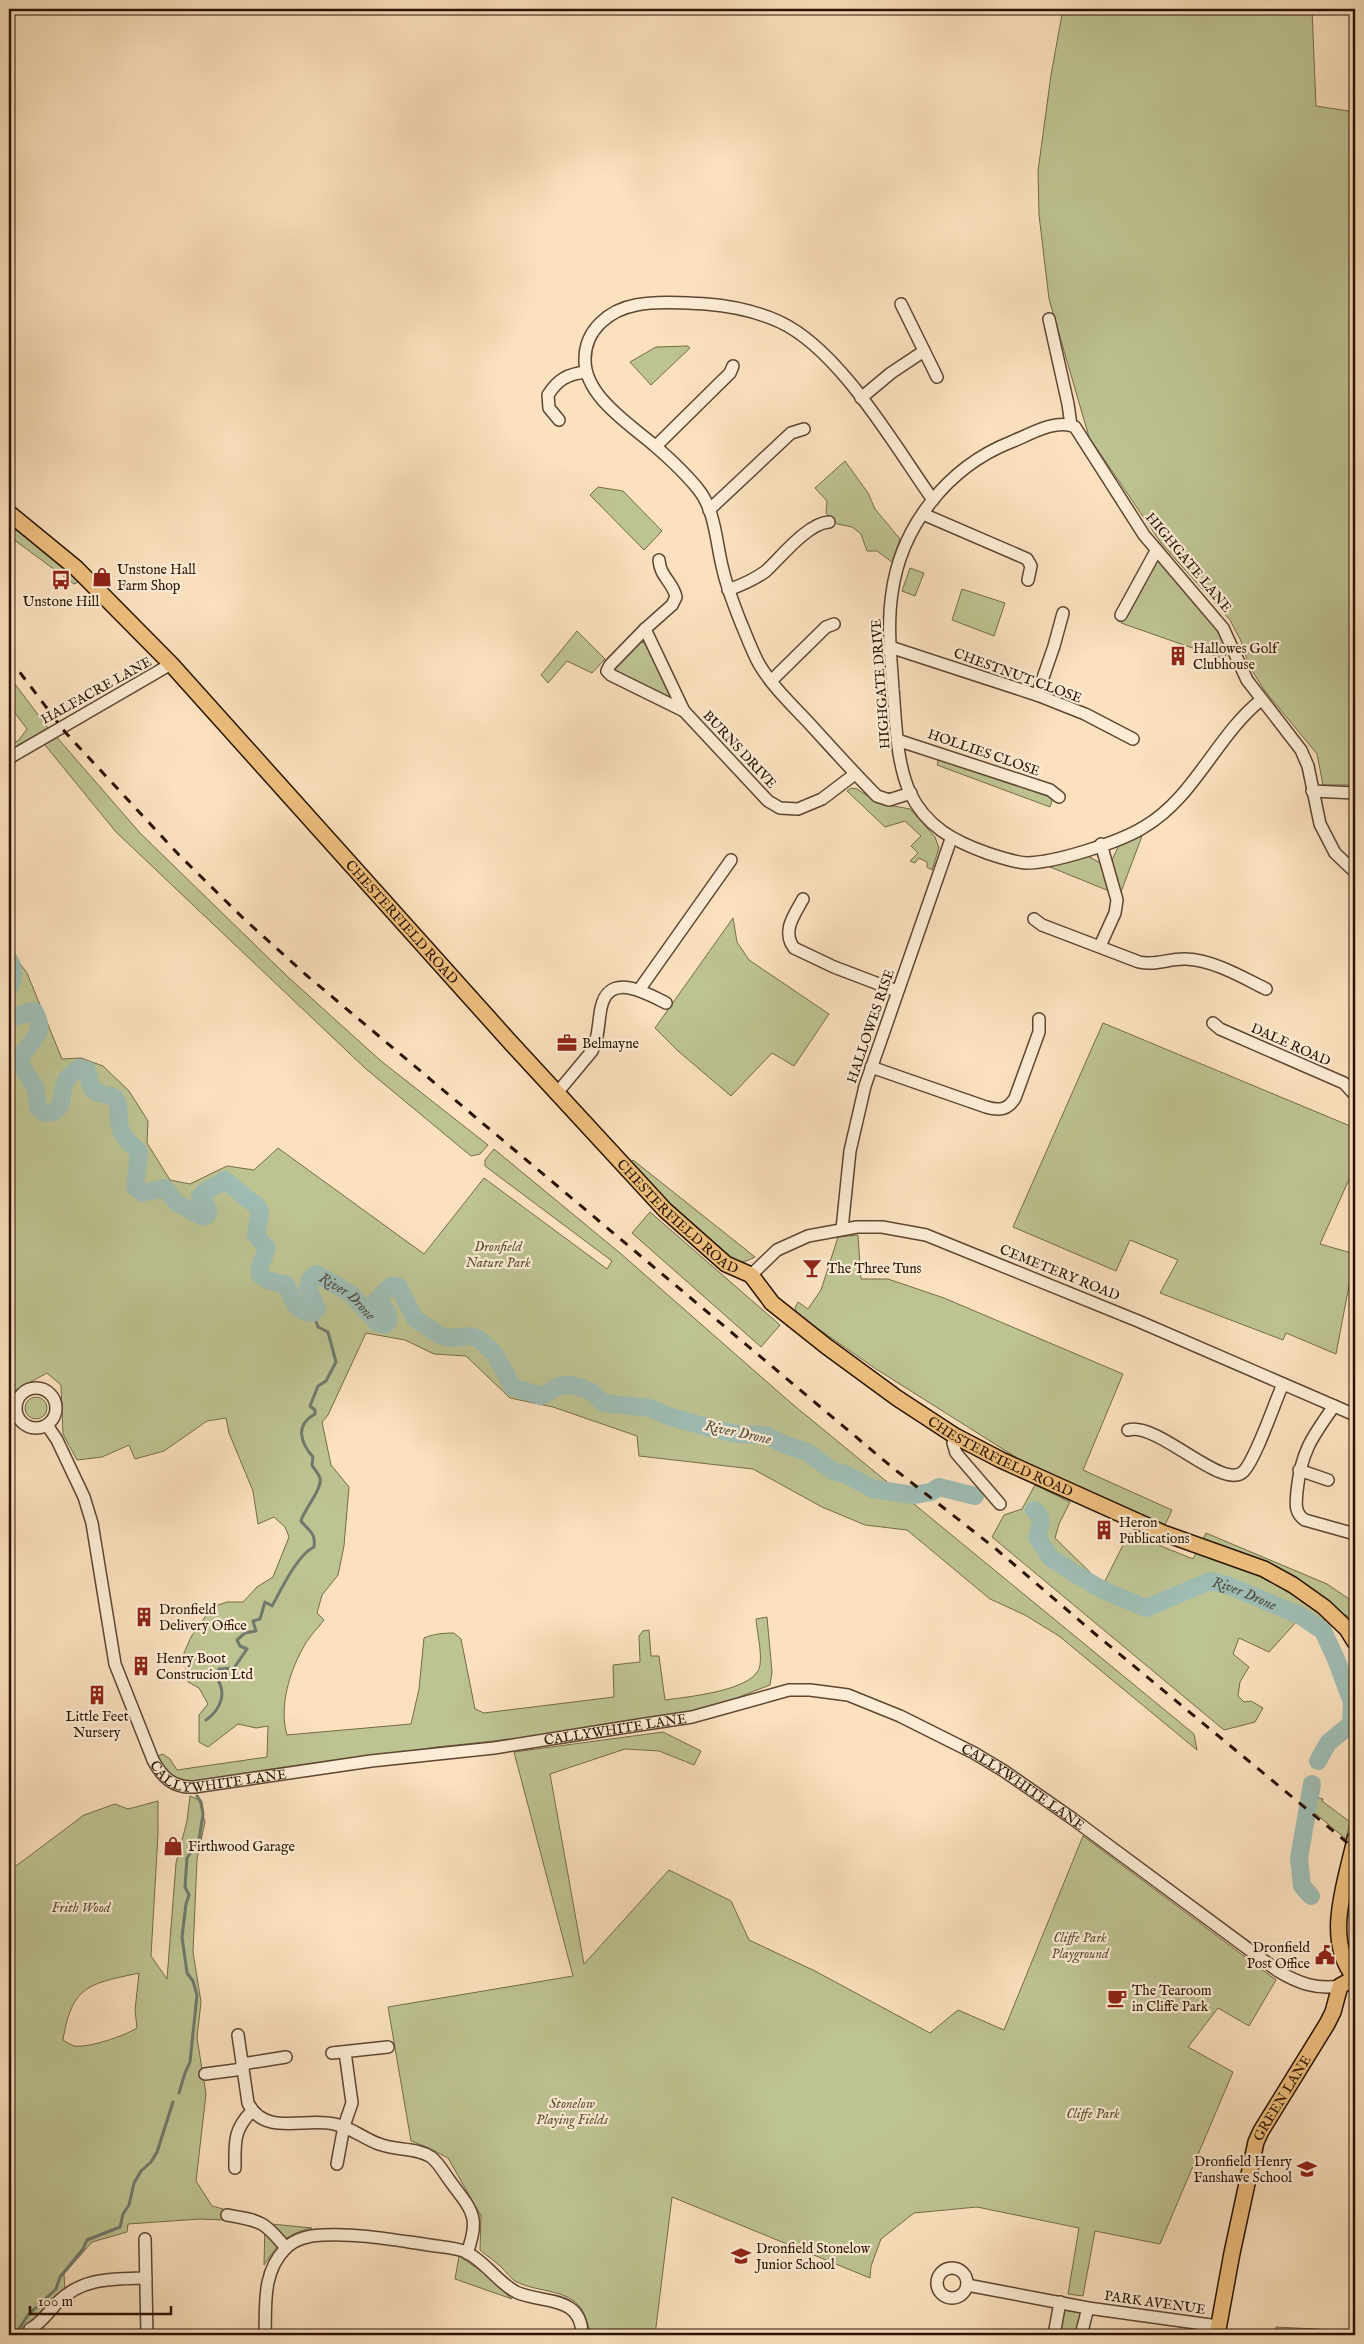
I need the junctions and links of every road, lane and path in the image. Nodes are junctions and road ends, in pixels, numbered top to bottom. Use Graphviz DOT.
graph roads {
  1 [pos="901,304"];
  2 [pos="1049,318"];
  3 [pos="924,351"];
  4 [pos="733,366"];
  5 [pos="586,372"];
  6 [pos="937,377"];
  7 [pos="861,398"];
  8 [pos="559,420"];
  9 [pos="1071,425"];
  10 [pos="804,429"];
  11 [pos="656,446"];
  12 [pos="932,500"];
  13 [pos="709,510"];
  14 [pos="9,513"];
  15 [pos="923,514"];
  16 [pos="829,522"];
  17 [pos="1156,551"];
  18 [pos="659,560"];
  19 [pos="1028,580"];
  20 [pos="728,590"];
  21 [pos="1063,613"];
  22 [pos="1121,615"];
  23 [pos="834,624"];
  24 [pos="644,629"];
  25 [pos="890,647"];
  26 [pos="172,664"];
  27 [pos="771,680"];
  28 [pos="1036,695"];
  29 [pos="1261,700"];
  30 [pos="684,711"];
  31 [pos="1133,739"];
  32 [pos="897,740"];
  33 [pos="9,758"];
  34 [pos="856,774"];
  35 [pos="1312,791"];
  36 [pos="911,793"];
  37 [pos="1355,793"];
  38 [pos="1059,798"];
  39 [pos="951,839"];
  40 [pos="1102,844"];
  41 [pos="731,860"];
  42 [pos="1355,872"];
  43 [pos="803,898"];
  44 [pos="1034,919"];
  45 [pos="1100,946"];
  46 [pos="1266,989"];
  47 [pos="640,990"];
  48 [pos="897,991"];
  49 [pos="666,1003"];
  50 [pos="1039,1019"];
  51 [pos="1213,1023"];
  52 [pos="870,1067"];
  53 [pos="557,1093"];
  54 [pos="1355,1095"];
  55 [pos="842,1229"];
  56 [pos="751,1275"];
  57 [pos="1283,1384"];
  58 [pos="1334,1406"];
  59 [pos="1355,1415"];
  60 [pos="47,1425"];
  61 [pos="1128,1430"];
  62 [pos="955,1436"];
  63 [pos="1299,1470"];
  64 [pos="1328,1480"];
  65 [pos="1000,1504"];
  66 [pos="1355,1534"];
  67 [pos="1355,1642"];
  68 [pos="1355,1839"];
  69 [pos="1355,1978"];
  70 [pos="1340,1986"];
  71 [pos="238,2035"];
  72 [pos="388,2047"];
  73 [pos="345,2052"];
  74 [pos="332,2053"];
  75 [pos="286,2057"];
  76 [pos="242,2066"];
  77 [pos="205,2074"];
  78 [pos="252,2111"];
  79 [pos="344,2126"];
  80 [pos="337,2164"];
  81 [pos="235,2168"];
  82 [pos="227,2215"];
  83 [pos="144,2239"];
  84 [pos="286,2248"];
  85 [pos="467,2252"];
  86 [pos="146,2278"];
  87 [pos="967,2285"];
  88 [pos="1060,2302"];
  89 [pos="1088,2308"];
  90 [pos="35,2330"];
  91 [pos="1218,2331"];
  92 [pos="147,2335"];
  93 [pos="265,2335"];
  94 [pos="582,2335"];
  95 [pos="1054,2335"];
  96 [pos="1081,2335"];
  1 -- 3 [label="street"];
  2 -- 9 [label="street"];
  3 -- 6 [label="street"];
  3 -- 7 [label="street"];
  4 -- 11 [label="street"];
  5 -- 7 [label="street"];
  5 -- 8 [label="street"];
  5 -- 11 [label="street"];
  7 -- 12 [label="street"];
  9 -- 12 [label="street, HIGHGATE DRIVE"];
  9 -- 17 [label="street, HIGHGATE LANE"];
  10 -- 13 [label="street"];
  11 -- 13 [label="street"];
  12 -- 15 [label="street, HIGHGATE DRIVE"];
  13 -- 20 [label="street"];
  14 -- 26 [label="main road"];
  15 -- 19 [label="street"];
  15 -- 25 [label="street, HIGHGATE DRIVE"];
  16 -- 20 [label="street"];
  17 -- 22 [label="street"];
  17 -- 29 [label="street, HIGHGATE LANE"];
  18 -- 24 [label="street, BURNS DRIVE"];
  20 -- 27 [label="street"];
  21 -- 28 [label="street"];
  23 -- 27 [label="street"];
  24 -- 30 [label="street, BURNS DRIVE"];
  24 -- 30 [label="street, BURNS DRIVE"];
  25 -- 28 [label="street, CHESTNUT CLOSE"];
  25 -- 32 [label="street, HIGHGATE DRIVE"];
  26 -- 33 [label="street, HALFACRE LANE"];
  26 -- 53 [label="main road, CHESTERFIELD ROAD"];
  27 -- 34 [label="street"];
  28 -- 31 [label="street, CHESTNUT CLOSE"];
  29 -- 35 [label="street, HIGHGATE LANE"];
  29 -- 40 [label="street, HIGHGATE DRIVE"];
  30 -- 34 [label="street, BURNS DRIVE"];
  32 -- 36 [label="street, HIGHGATE DRIVE"];
  32 -- 38 [label="street, HOLLIES CLOSE"];
  34 -- 36 [label="street"];
  35 -- 37 [label="street"];
  35 -- 42 [label="street, HIGHGATE LANE"];
  36 -- 39 [label="street, HIGHGATE DRIVE"];
  39 -- 40 [label="street, HIGHGATE DRIVE"];
  39 -- 48 [label="street, HALLOWES RISE"];
  40 -- 45 [label="street"];
  41 -- 47 [label="street"];
  43 -- 48 [label="street"];
  44 -- 45 [label="street"];
  45 -- 46 [label="street"];
  47 -- 49 [label="street"];
  47 -- 53 [label="street"];
  48 -- 52 [label="street, HALLOWES RISE"];
  50 -- 52 [label="street"];
  51 -- 54 [label="street, DALE ROAD"];
  52 -- 55 [label="street, HALLOWES RISE"];
  53 -- 56 [label="main road, CHESTERFIELD ROAD"];
  55 -- 56 [label="street, CEMETERY ROAD"];
  55 -- 57 [label="street, CEMETERY ROAD"];
  56 -- 62 [label="main road, CHESTERFIELD ROAD"];
  57 -- 58 [label="street, CEMETERY ROAD"];
  57 -- 61 [label="street"];
  58 -- 59 [label="street, CEMETERY ROAD"];
  58 -- 63 [label="street"];
  60 -- 70 [label="street, CALLYWHITE LANE"];
  62 -- 65 [label="street"];
  62 -- 67 [label="main road, CHESTERFIELD ROAD"];
  63 -- 64 [label="street"];
  63 -- 66 [label="street"];
  68 -- 69 [label="main road"];
  69 -- 70 [label="main road, CALLYWHITE LANE"];
  70 -- 91 [label="main road, GREEN LANE"];
  71 -- 76 [label="street"];
  72 -- 73 [label="street"];
  73 -- 74 [label="street"];
  73 -- 79 [label="street"];
  75 -- 76 [label="street"];
  76 -- 77 [label="street"];
  76 -- 78 [label="street"];
  78 -- 79 [label="street"];
  78 -- 81 [label="street"];
  79 -- 80 [label="street"];
  79 -- 85 [label="street"];
  82 -- 84 [label="street"];
  83 -- 86 [label="street"];
  84 -- 85 [label="street"];
  84 -- 93 [label="street"];
  85 -- 94 [label="street"];
  86 -- 90 [label="street"];
  86 -- 92 [label="street"];
  87 -- 88 [label="street, PARK AVENUE"];
  88 -- 89 [label="street, PARK AVENUE"];
  88 -- 95 [label="street"];
  89 -- 91 [label="street, PARK AVENUE"];
  89 -- 96 [label="street, PARK AVENUE"];
}
